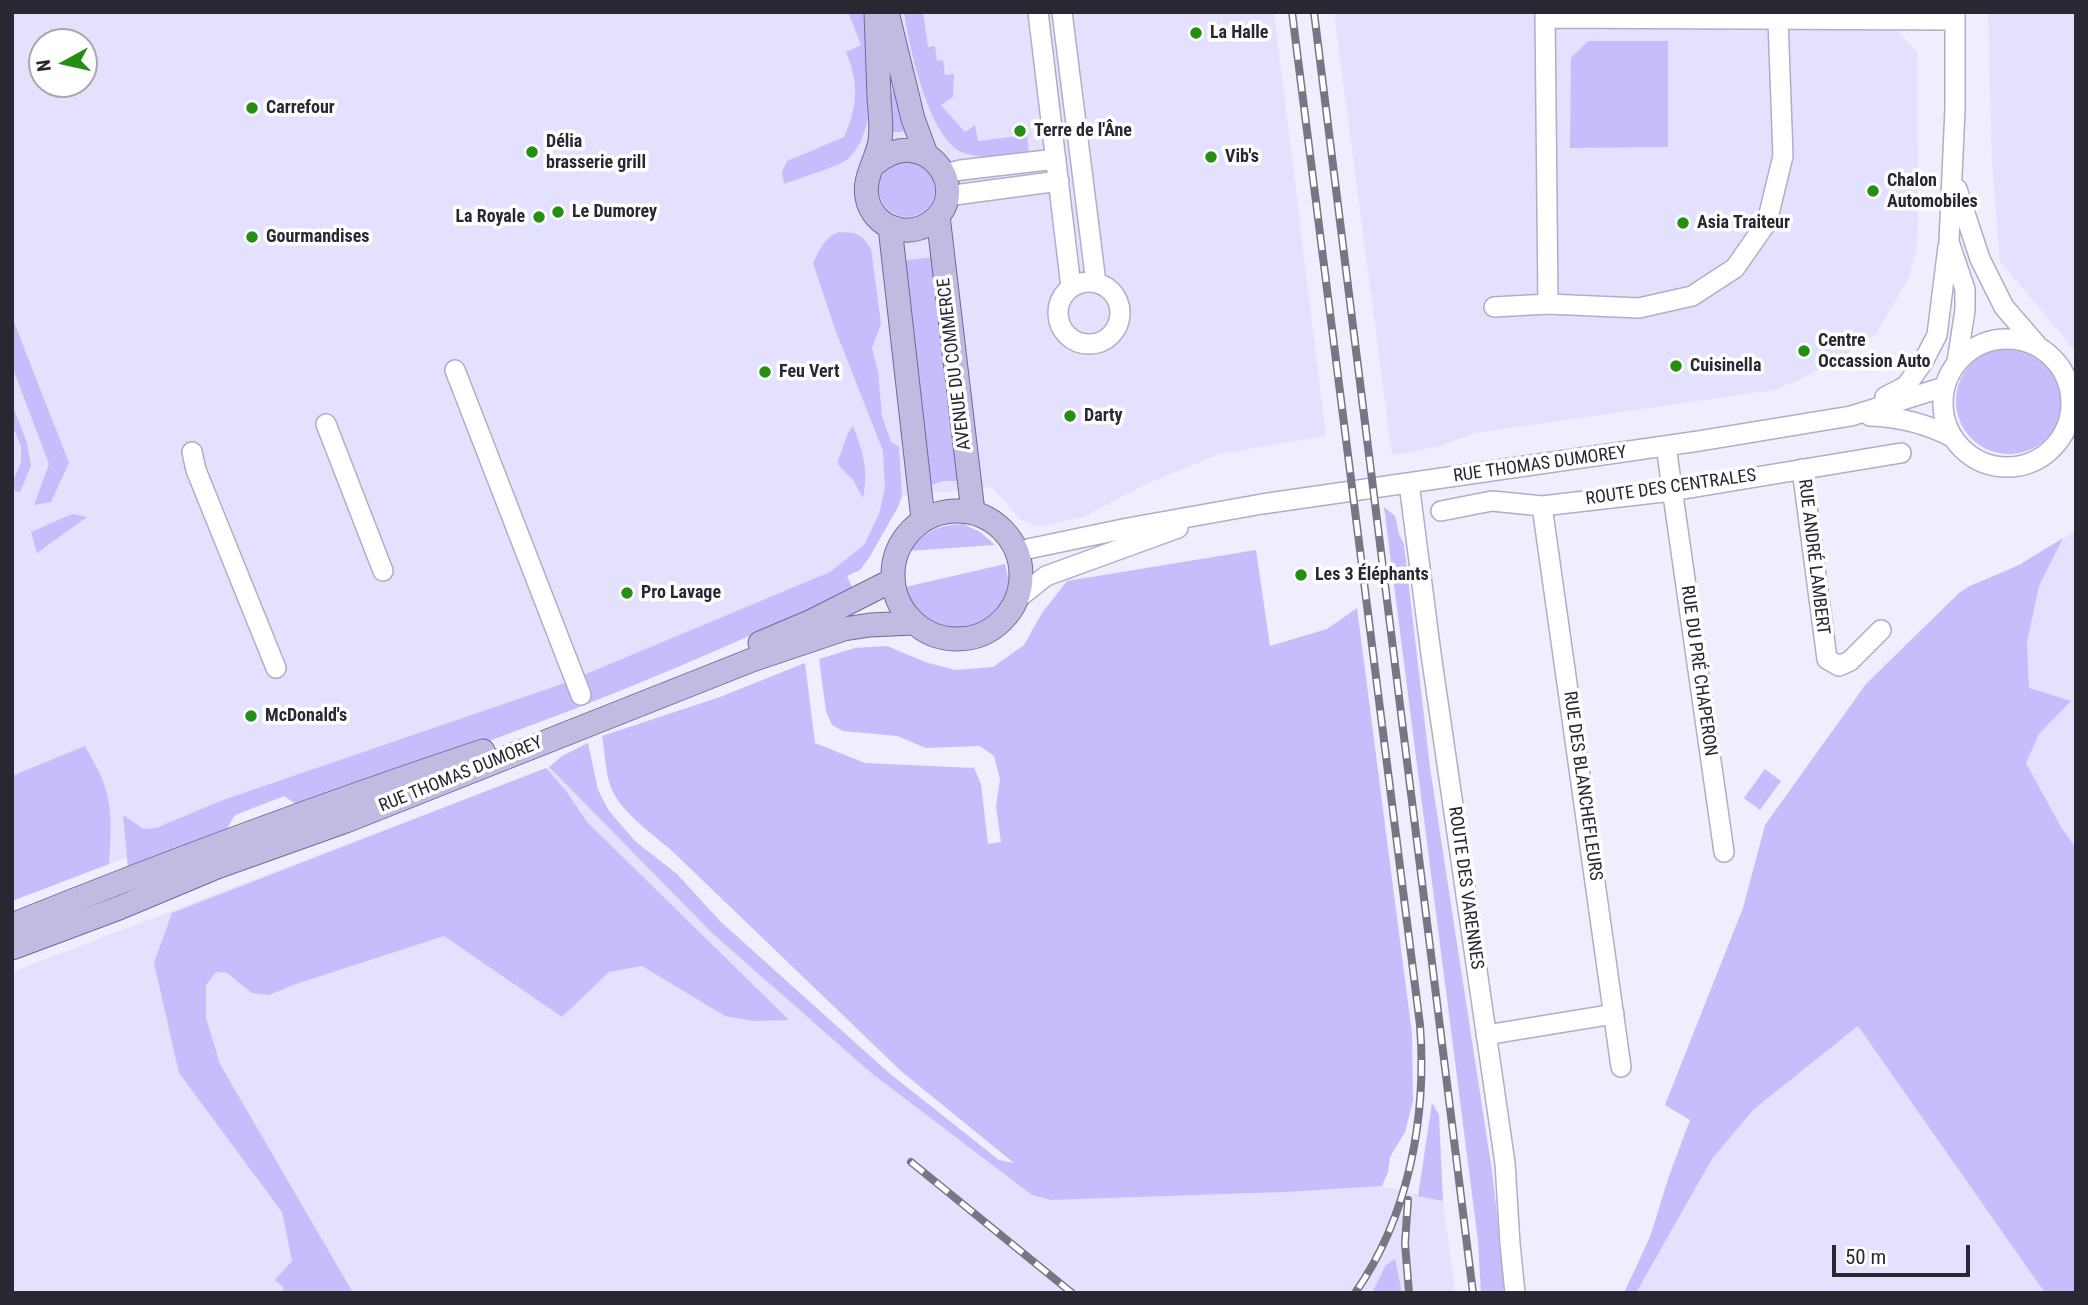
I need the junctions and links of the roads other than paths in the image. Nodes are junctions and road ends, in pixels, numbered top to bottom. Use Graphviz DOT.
graph roads {
  1 [pos="876,12"];
  2 [pos="887,12"];
  3 [pos="1038,12"];
  4 [pos="1062,12"];
  5 [pos="1545,15"];
  6 [pos="1955,16"];
  7 [pos="1778,19"];
  8 [pos="926,154"];
  9 [pos="1056,159"];
  10 [pos="875,164"];
  11 [pos="1953,176"];
  12 [pos="1059,181"];
  13 [pos="943,195"];
  14 [pos="890,227"];
  15 [pos="1949,242"];
  16 [pos="1096,283"];
  17 [pos="1071,287"];
  18 [pos="1548,304"];
  19 [pos="1493,307"];
  20 [pos="2037,345"];
  21 [pos="1957,362"];
  22 [pos="454,370"];
  23 [pos="2072,384"];
  24 [pos="1944,387"];
  25 [pos="1851,416"];
  26 [pos="326,424"];
  27 [pos="1952,438"];
  28 [pos="2069,439"];
  29 [pos="1666,446"];
  30 [pos="192,452"];
  31 [pos="1901,453"];
  32 [pos="1802,469"];
  33 [pos="1409,483"];
  34 [pos="1672,491"];
  35 [pos="1542,506"];
  36 [pos="1228,510"];
  37 [pos="1441,511"];
  38 [pos="973,512"];
  39 [pos="923,519"];
  40 [pos="1018,551"];
  41 [pos="383,571"];
  42 [pos="893,580"];
  43 [pos="1017,599"];
  44 [pos="914,623"];
  45 [pos="1881,631"];
  46 [pos="276,668"];
  47 [pos="581,695"];
  48 [pos="1724,852"];
  49 [pos="12,925"];
  50 [pos="12,948"];
  51 [pos="1614,1014"];
  52 [pos="1486,1035"];
  53 [pos="1621,1067"];
  54 [pos="1515,1293"];
  1 -- 10 [label="main road"];
  2 -- 8 [label="main road"];
  3 -- 9 [label="street"];
  4 -- 16 [label="street"];
  5 -- 7 [label="street"];
  5 -- 18 [label="street"];
  6 -- 7 [label="street"];
  6 -- 11 [label="street"];
  7 -- 18 [label="street"];
  8 -- 10 [label="main road"];
  8 -- 13 [label="main road"];
  9 -- 12 [label="street"];
  9 -- 13 [label="street"];
  10 -- 14 [label="main road"];
  11 -- 15 [label="street"];
  11 -- 20 [label="street"];
  12 -- 13 [label="street"];
  12 -- 17 [label="street"];
  13 -- 14 [label="main road"];
  13 -- 38 [label="main road, AVENUE DU COMMERCE"];
  14 -- 39 [label="main road"];
  15 -- 21 [label="street"];
  15 -- 25 [label="street"];
  16 -- 17 [label="street"];
  16 -- 17 [label="street"];
  18 -- 19 [label="street"];
  20 -- 21 [label="street"];
  20 -- 23 [label="street"];
  21 -- 24 [label="street"];
  22 -- 47 [label="street"];
  23 -- 28 [label="street"];
  24 -- 25 [label="street, RUE THOMAS DUMOREY"];
  24 -- 27 [label="street"];
  25 -- 27 [label="street, RUE THOMAS DUMOREY"];
  25 -- 29 [label="street, RUE THOMAS DUMOREY"];
  26 -- 41 [label="street"];
  27 -- 28 [label="street"];
  29 -- 33 [label="street, RUE THOMAS DUMOREY"];
  29 -- 34 [label="street, RUE DU PRÉ CHAPERON"];
  30 -- 46 [label="street"];
  31 -- 32 [label="street, ROUTE DES CENTRALES"];
  32 -- 34 [label="street, ROUTE DES CENTRALES"];
  32 -- 45 [label="street, RUE ANDRÉ LAMBERT"];
  33 -- 36 [label="street, RUE THOMAS DUMOREY"];
  33 -- 52 [label="street, ROUTE DES VARENNES"];
  34 -- 35 [label="street, ROUTE DES CENTRALES"];
  34 -- 48 [label="street, RUE DU PRÉ CHAPERON"];
  35 -- 37 [label="street, ROUTE DES CENTRALES"];
  35 -- 51 [label="street, RUE DES BLANCHEFLEURS"];
  36 -- 40 [label="street, RUE THOMAS DUMOREY"];
  36 -- 43 [label="street, RUE THOMAS DUMOREY"];
  38 -- 39 [label="main road"];
  38 -- 40 [label="main road"];
  39 -- 42 [label="main road"];
  40 -- 43 [label="main road"];
  42 -- 44 [label="main road"];
  42 -- 49 [label="main road, RUE THOMAS DUMOREY"];
  43 -- 44 [label="main road"];
  44 -- 50 [label="main road, RUE THOMAS DUMOREY"];
  51 -- 52 [label="street"];
  51 -- 53 [label="street, RUE DES BLANCHEFLEURS"];
  52 -- 54 [label="street, ROUTE DES VARENNES"];
}
